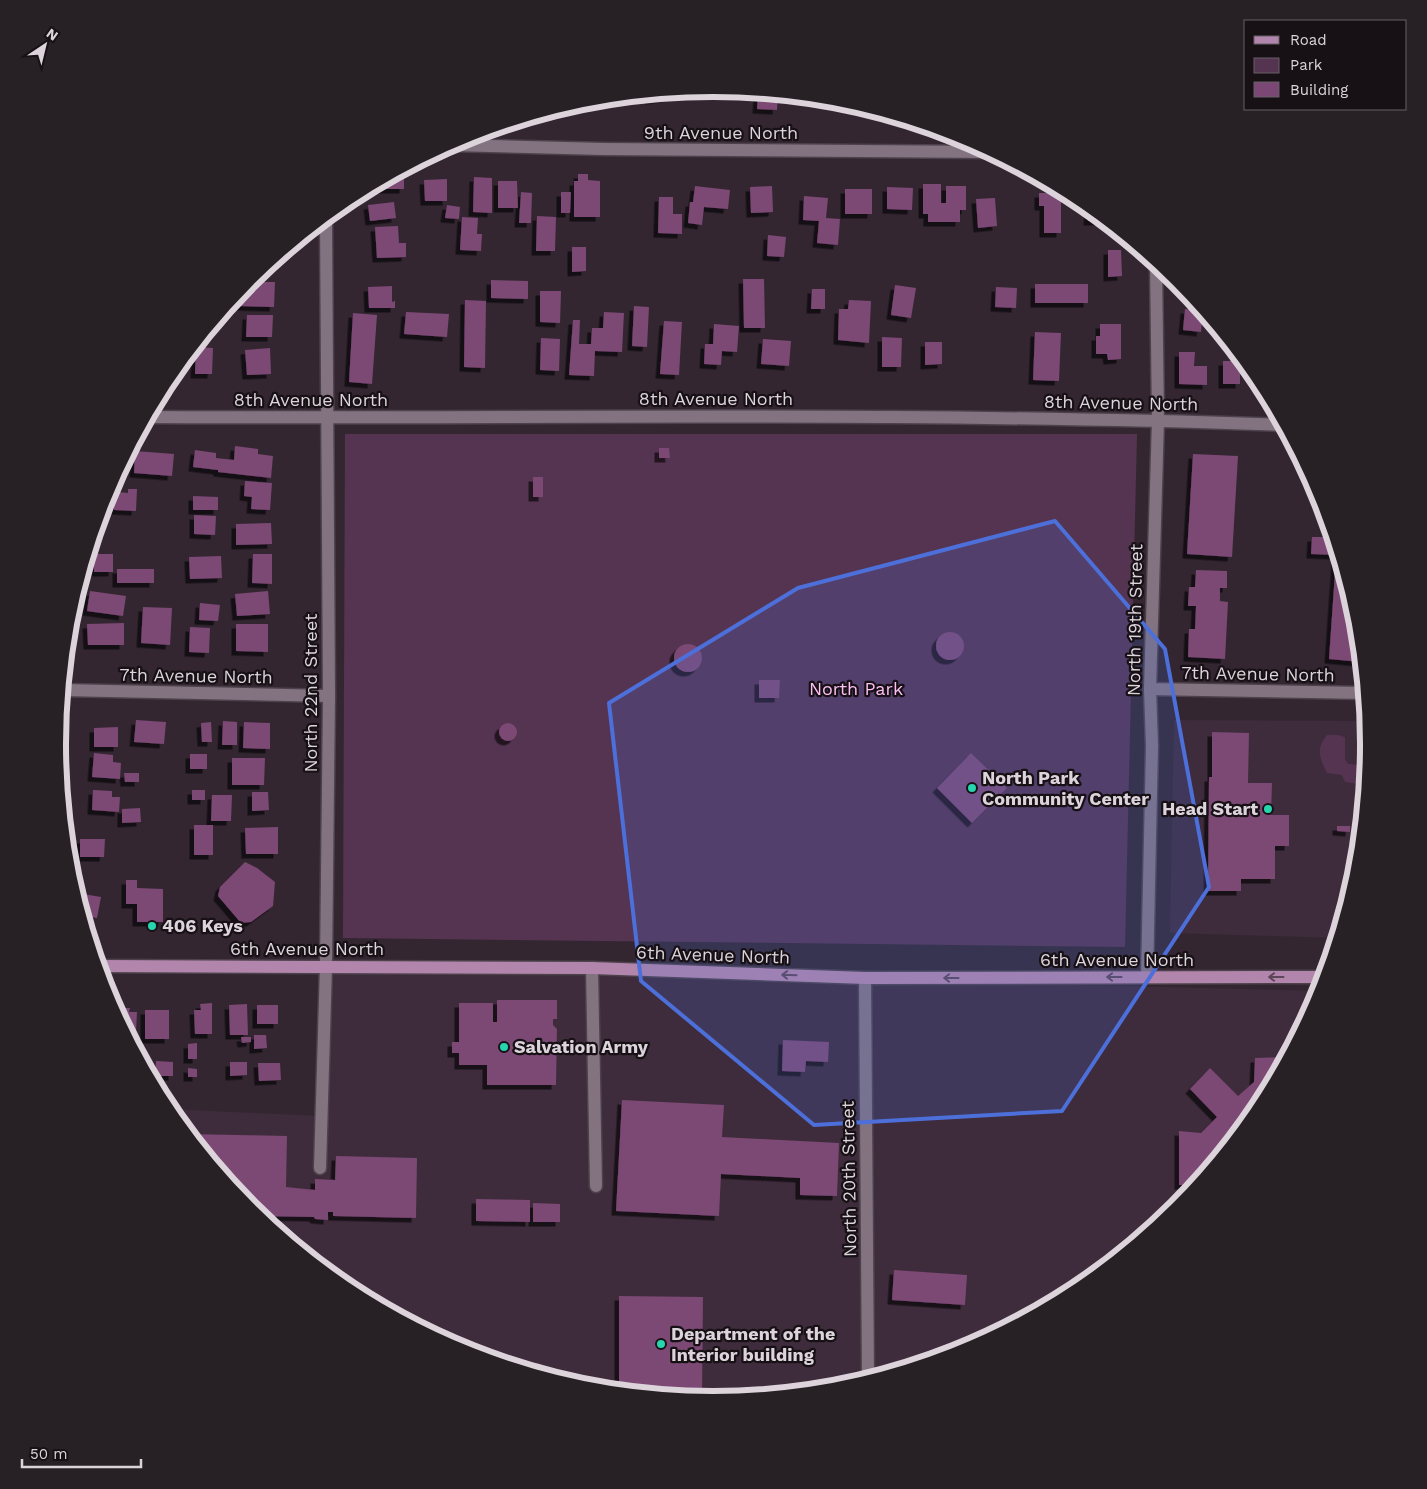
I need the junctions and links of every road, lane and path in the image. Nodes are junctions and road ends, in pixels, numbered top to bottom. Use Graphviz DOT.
graph roads {
  1 [pos="470,146"];
  2 [pos="972,152"];
  3 [pos="326,226"];
  4 [pos="1156,273"];
  5 [pos="156,416"];
  6 [pos="327,418"];
  7 [pos="1158,420"];
  8 [pos="1276,425"];
  9 [pos="1150,689"];
  10 [pos="69,690"];
  11 [pos="1358,693"];
  12 [pos="329,696"];
  13 [pos="106,966"];
  14 [pos="326,966"];
  15 [pos="592,968"];
  16 [pos="1147,977"];
  17 [pos="1317,977"];
  18 [pos="865,978"];
  19 [pos="320,1168"];
  20 [pos="596,1186"];
  21 [pos="868,1373"];
  1 -- 2 [label="street, 9th Avenue North"];
  3 -- 6 [label="street, North 22nd Street"];
  4 -- 7 [label="street, North 19th Street"];
  5 -- 6 [label="street, 8th Avenue North"];
  6 -- 7 [label="street, 8th Avenue North"];
  6 -- 12 [label="street, North 22nd Street"];
  7 -- 8 [label="street, 8th Avenue North"];
  7 -- 9 [label="street, North 19th Street"];
  9 -- 11 [label="street, 7th Avenue North"];
  9 -- 16 [label="street, North 19th Street"];
  10 -- 12 [label="street, 7th Avenue North"];
  12 -- 14 [label="street, North 22nd Street"];
  13 -- 14 [label="main road, 6th Avenue North"];
  14 -- 15 [label="main road, 6th Avenue North"];
  14 -- 19 [label="street, North 22nd Street"];
  18 -- 15 [label="main road, 6th Avenue North, one-way"];
  15 -- 20 [label="street"];
  17 -- 16 [label="main road, 6th Avenue North, one-way"];
  16 -- 18 [label="main road, 6th Avenue North, one-way"];
  18 -- 21 [label="street, North 20th Street"];
}
